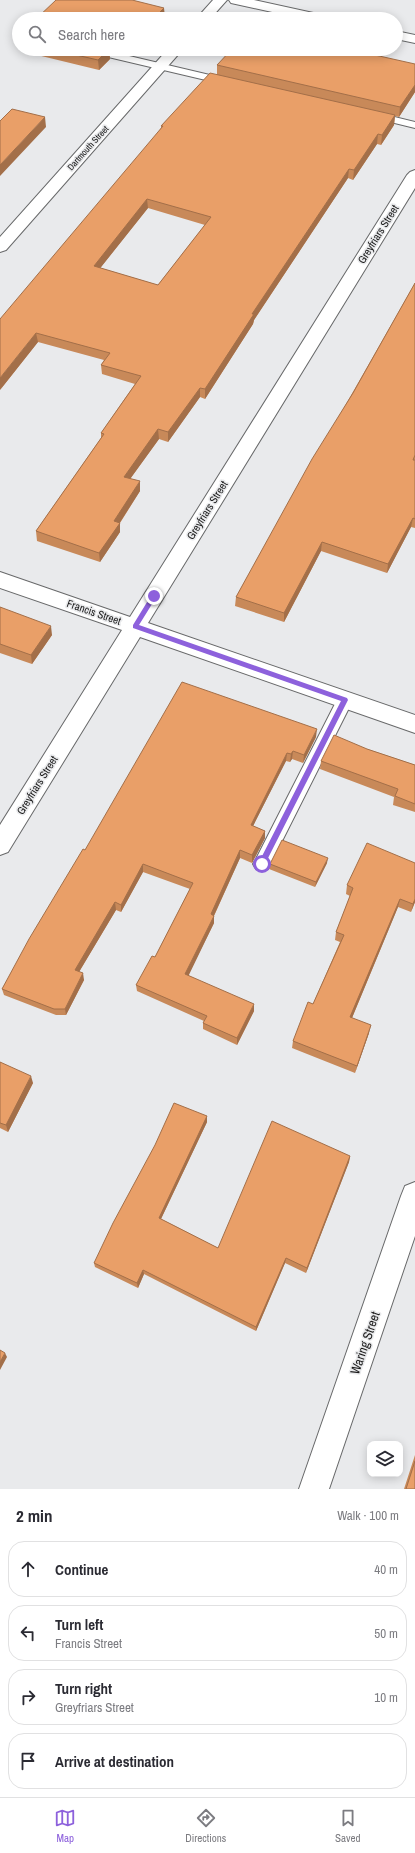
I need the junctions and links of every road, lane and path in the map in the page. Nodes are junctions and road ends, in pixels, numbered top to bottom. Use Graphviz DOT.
graph roads {
  1 [pos="220,0"];
  2 [pos="236,0"];
  3 [pos="209,12"];
  4 [pos="290,12"];
  5 [pos="403,36"];
  6 [pos="415,39"];
  7 [pos="117,56"];
  8 [pos="170,56"];
  9 [pos="161,66"];
  10 [pos="238,84"];
  11 [pos="361,112"];
  12 [pos="415,125"];
  13 [pos="415,175"];
  14 [pos="0,247"];
  15 [pos="0,580"];
  16 [pos="135,626"];
  17 [pos="345,700"];
  18 [pos="415,724"];
  19 [pos="0,845"];
  20 [pos="262,864"];
  21 [pos="415,1196"];
  22 [pos="314,1489"];
  1 -- 3 [label="street"];
  2 -- 4 [label="street"];
  5 -- 6 [label="street"];
  7 -- 9 [label="lane"];
  8 -- 9 [label="street, Dartmouth Street"];
  9 -- 10 [label="lane"];
  9 -- 14 [label="street, Dartmouth Street"];
  11 -- 12 [label="lane"];
  13 -- 16 [label="street, Greyfriars Street"];
  15 -- 16 [label="street, Francis Street"];
  16 -- 17 [label="street, Francis Street"];
  16 -- 19 [label="street, Greyfriars Street"];
  17 -- 18 [label="street, Francis Street"];
  17 -- 20 [label="lane"];
  21 -- 22 [label="street, Waring Street"];
}
